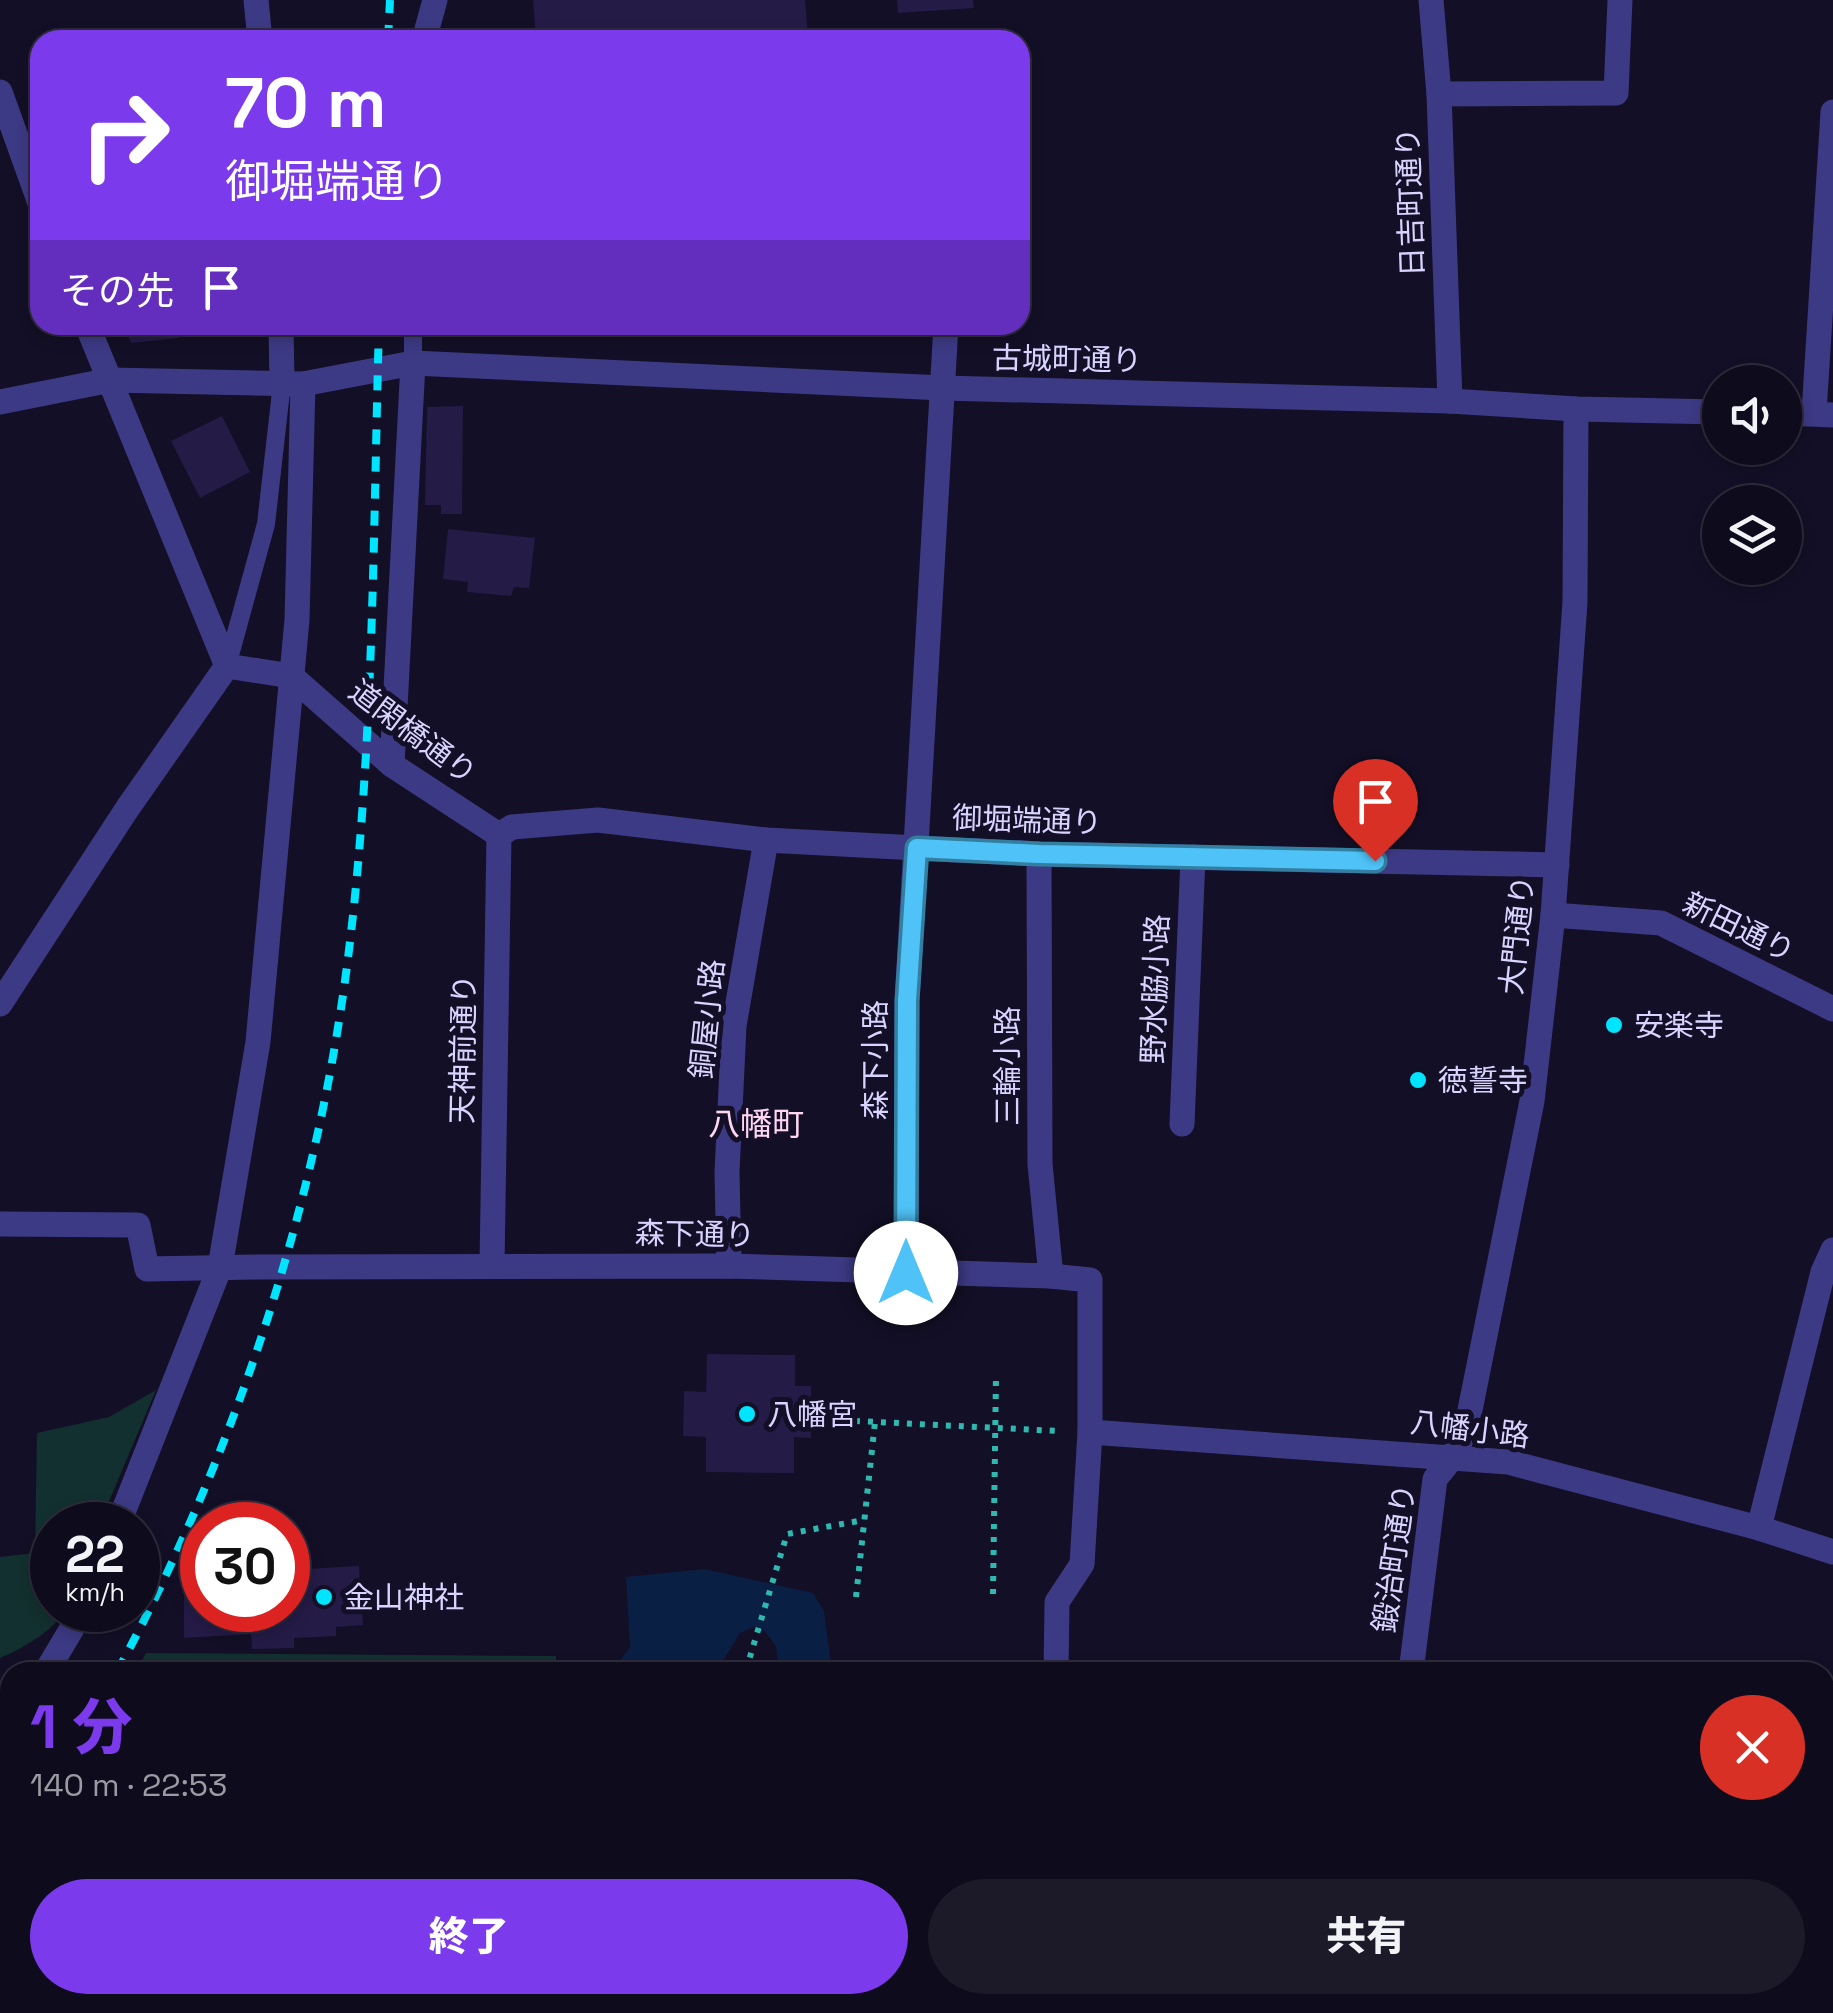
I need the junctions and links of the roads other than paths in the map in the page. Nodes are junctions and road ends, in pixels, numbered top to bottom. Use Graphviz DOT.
graph roads {
  1 [pos="256,0"];
  2 [pos="434,0"];
  3 [pos="1431,0"];
  4 [pos="1620,0"];
  5 [pos="259,30"];
  6 [pos="426,30"];
  7 [pos="0,92"];
  8 [pos="1439,94"];
  9 [pos="1833,112"];
  10 [pos="30,174"];
  11 [pos="91,335"];
  12 [pos="283,335"];
  13 [pos="413,335"];
  14 [pos="946,335"];
  15 [pos="412,364"];
  16 [pos="111,380"];
  17 [pos="292,383"];
  18 [pos="943,388"];
  19 [pos="1450,401"];
  20 [pos="0,402"];
  21 [pos="1576,409"];
  22 [pos="1702,412"];
  23 [pos="1824,414"];
  24 [pos="226,666"];
  25 [pos="291,676"];
  26 [pos="392,765"];
  27 [pos="499,835"];
  28 [pos="766,840"];
  29 [pos="917,848"];
  30 [pos="1039,854"];
  31 [pos="1192,857"];
  32 [pos="1557,865"];
  33 [pos="1553,915"];
  34 [pos="0,1004"];
  35 [pos="1833,1009"];
  36 [pos="1182,1124"];
  37 [pos="0,1224"];
  38 [pos="1833,1250"];
  39 [pos="492,1265"];
  40 [pos="729,1266"];
  41 [pos="220,1267"];
  42 [pos="906,1273"];
  43 [pos="1051,1276"];
  44 [pos="1090,1432"];
  45 [pos="1452,1458"];
  46 [pos="127,1502"];
  47 [pos="1758,1528"];
  48 [pos="1833,1552"];
  49 [pos="70,1632"];
  50 [pos="52,1662"];
  51 [pos="1056,1662"];
  52 [pos="1412,1662"];
  1 -- 5 [label="street"];
  2 -- 6 [label="street"];
  3 -- 8 [label="street, 日吉町通り"];
  4 -- 8 [label="street"];
  7 -- 10 [label="street"];
  8 -- 19 [label="street, 日吉町通り"];
  9 -- 23 [label="street"];
  11 -- 16 [label="street"];
  12 -- 17 [label="street"];
  13 -- 15 [label="lane"];
  14 -- 18 [label="street, 森下小路"];
  15 -- 17 [label="street, 古城町通り"];
  15 -- 18 [label="street, 古城町通り"];
  15 -- 26 [label="street"];
  16 -- 17 [label="street, 古城町通り"];
  16 -- 20 [label="street, 古城町通り"];
  16 -- 24 [label="street"];
  17 -- 24 [label="lane"];
  17 -- 25 [label="street"];
  18 -- 19 [label="street, 古城町通り"];
  18 -- 29 [label="street, 森下小路"];
  19 -- 21 [label="street, 古城町通り"];
  21 -- 22 [label="street, 古城町通り"];
  21 -- 32 [label="street, 大門通り"];
  24 -- 25 [label="street"];
  24 -- 34 [label="street"];
  25 -- 26 [label="street, 道閑橋通り"];
  25 -- 41 [label="street"];
  26 -- 27 [label="street, 道閑橋通り"];
  27 -- 28 [label="street, 御堀端通り"];
  27 -- 39 [label="street, 天神前通り"];
  28 -- 29 [label="street, 御堀端通り"];
  28 -- 40 [label="street, 銅屋小路"];
  29 -- 30 [label="street, 御堀端通り"];
  29 -- 42 [label="street, 森下小路"];
  30 -- 31 [label="street, 御堀端通り"];
  30 -- 43 [label="street, 三輪小路"];
  31 -- 32 [label="street, 御堀端通り"];
  31 -- 36 [label="street, 野水脇小路"];
  32 -- 33 [label="street, 大門通り"];
  33 -- 35 [label="street, 新田通り"];
  33 -- 45 [label="street, 大門通り"];
  37 -- 41 [label="street, 森下通り"];
  38 -- 47 [label="street"];
  39 -- 40 [label="street, 森下通り"];
  39 -- 41 [label="street, 森下通り"];
  40 -- 42 [label="street, 森下通り"];
  41 -- 46 [label="street"];
  42 -- 43 [label="street, 森下通り"];
  43 -- 44 [label="street, 森下通り"];
  44 -- 45 [label="street, 八幡小路"];
  44 -- 51 [label="street"];
  45 -- 47 [label="street, 八幡小路"];
  45 -- 52 [label="street, 鍛治町通り"];
  47 -- 48 [label="street, 八幡小路"];
  49 -- 50 [label="street"];
}
